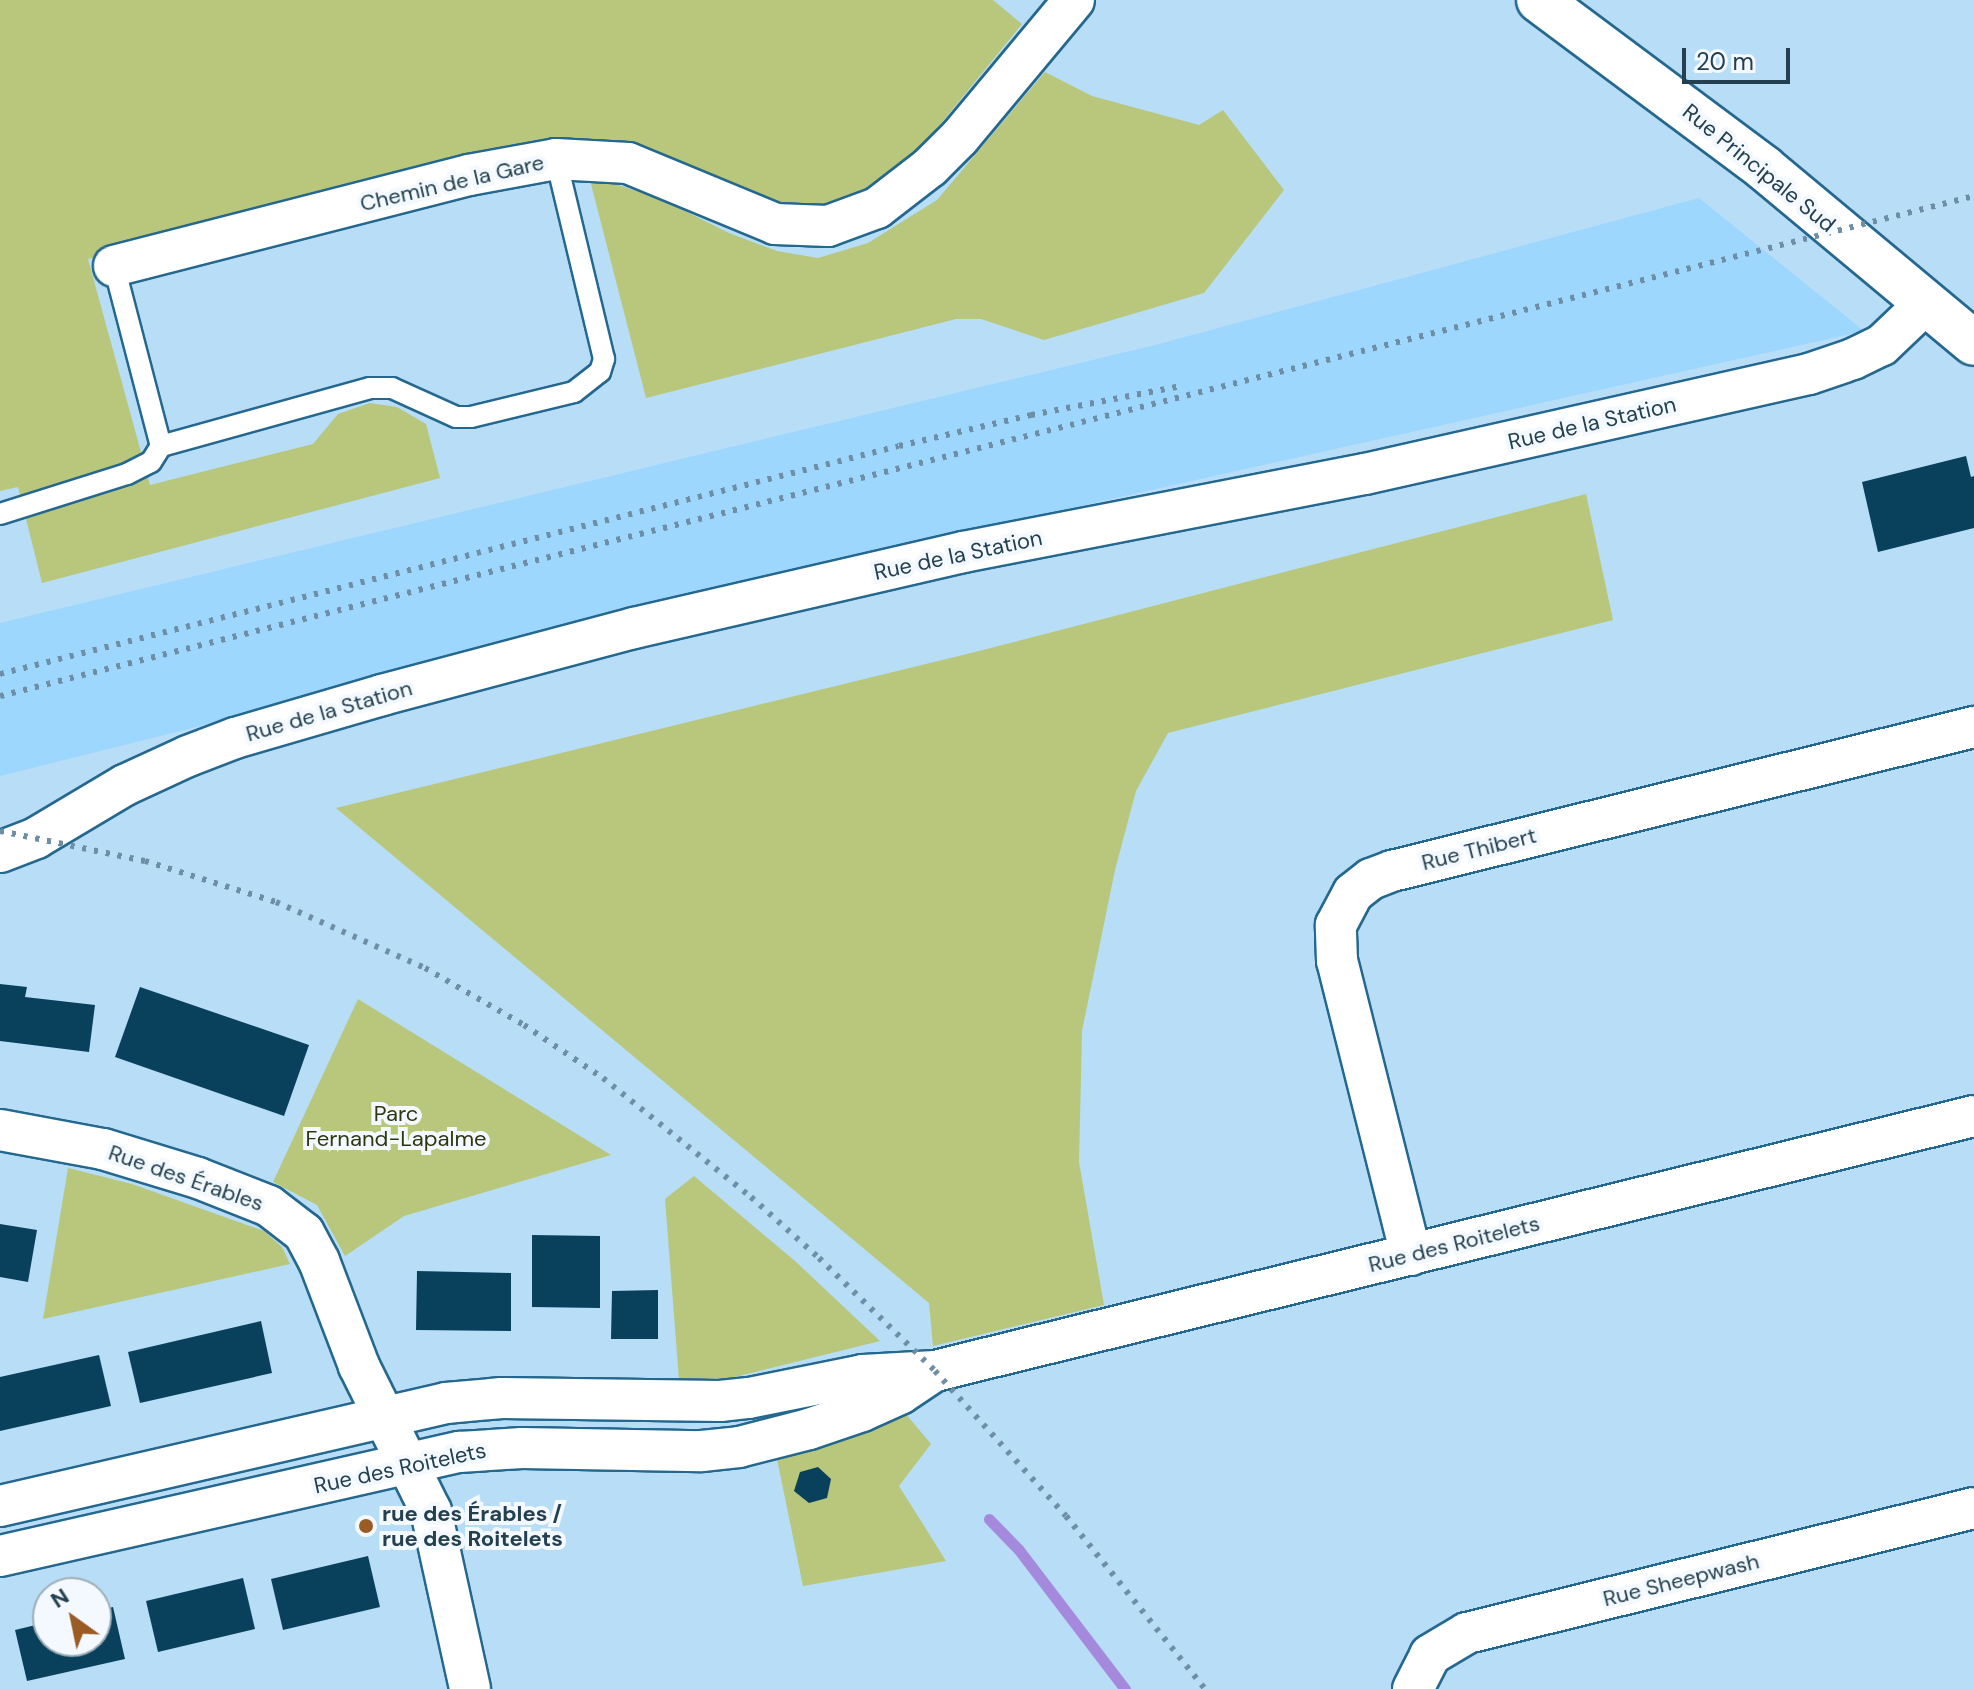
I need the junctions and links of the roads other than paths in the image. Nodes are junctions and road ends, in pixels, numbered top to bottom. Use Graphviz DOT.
graph roads {
  1 [pos="1074,0"];
  2 [pos="1539,0"];
  3 [pos="556,159"];
  4 [pos="114,266"];
  5 [pos="1925,304"];
  6 [pos="1974,343"];
  7 [pos="161,446"];
  8 [pos="0,514"];
  9 [pos="1974,727"];
  10 [pos="0,852"];
  11 [pos="1974,1116"];
  12 [pos="0,1130"];
  13 [pos="1411,1255"];
  14 [pos="935,1371"];
  15 [pos="385,1418"];
  16 [pos="408,1463"];
  17 [pos="0,1506"];
  18 [pos="1974,1508"];
  19 [pos="0,1556"];
  20 [pos="470,1689"];
  21 [pos="1413,1689"];
  1 -- 3 [label="street, Chemin de la Gare"];
  2 -- 5 [label="street, Rue Principale Sud"];
  3 -- 4 [label="street, Chemin de la Gare"];
  3 -- 7 [label="lane"];
  4 -- 7 [label="lane"];
  5 -- 6 [label="street, Rue Principale Sud"];
  5 -- 10 [label="street, Rue de la Station"];
  7 -- 8 [label="lane"];
  9 -- 13 [label="street, Rue Thibert"];
  11 -- 13 [label="street, Rue des Roitelets"];
  12 -- 15 [label="street, Rue des Érables"];
  13 -- 14 [label="street, Rue des Roitelets"];
  14 -- 15 [label="street, Rue des Roitelets"];
  14 -- 16 [label="street, Rue des Roitelets"];
  15 -- 16 [label="street, Rue des Érables"];
  15 -- 17 [label="street, Rue des Roitelets"];
  16 -- 19 [label="street, Rue des Roitelets"];
  16 -- 20 [label="street, Rue des Érables"];
  18 -- 21 [label="street, Rue Sheepwash"];
}
